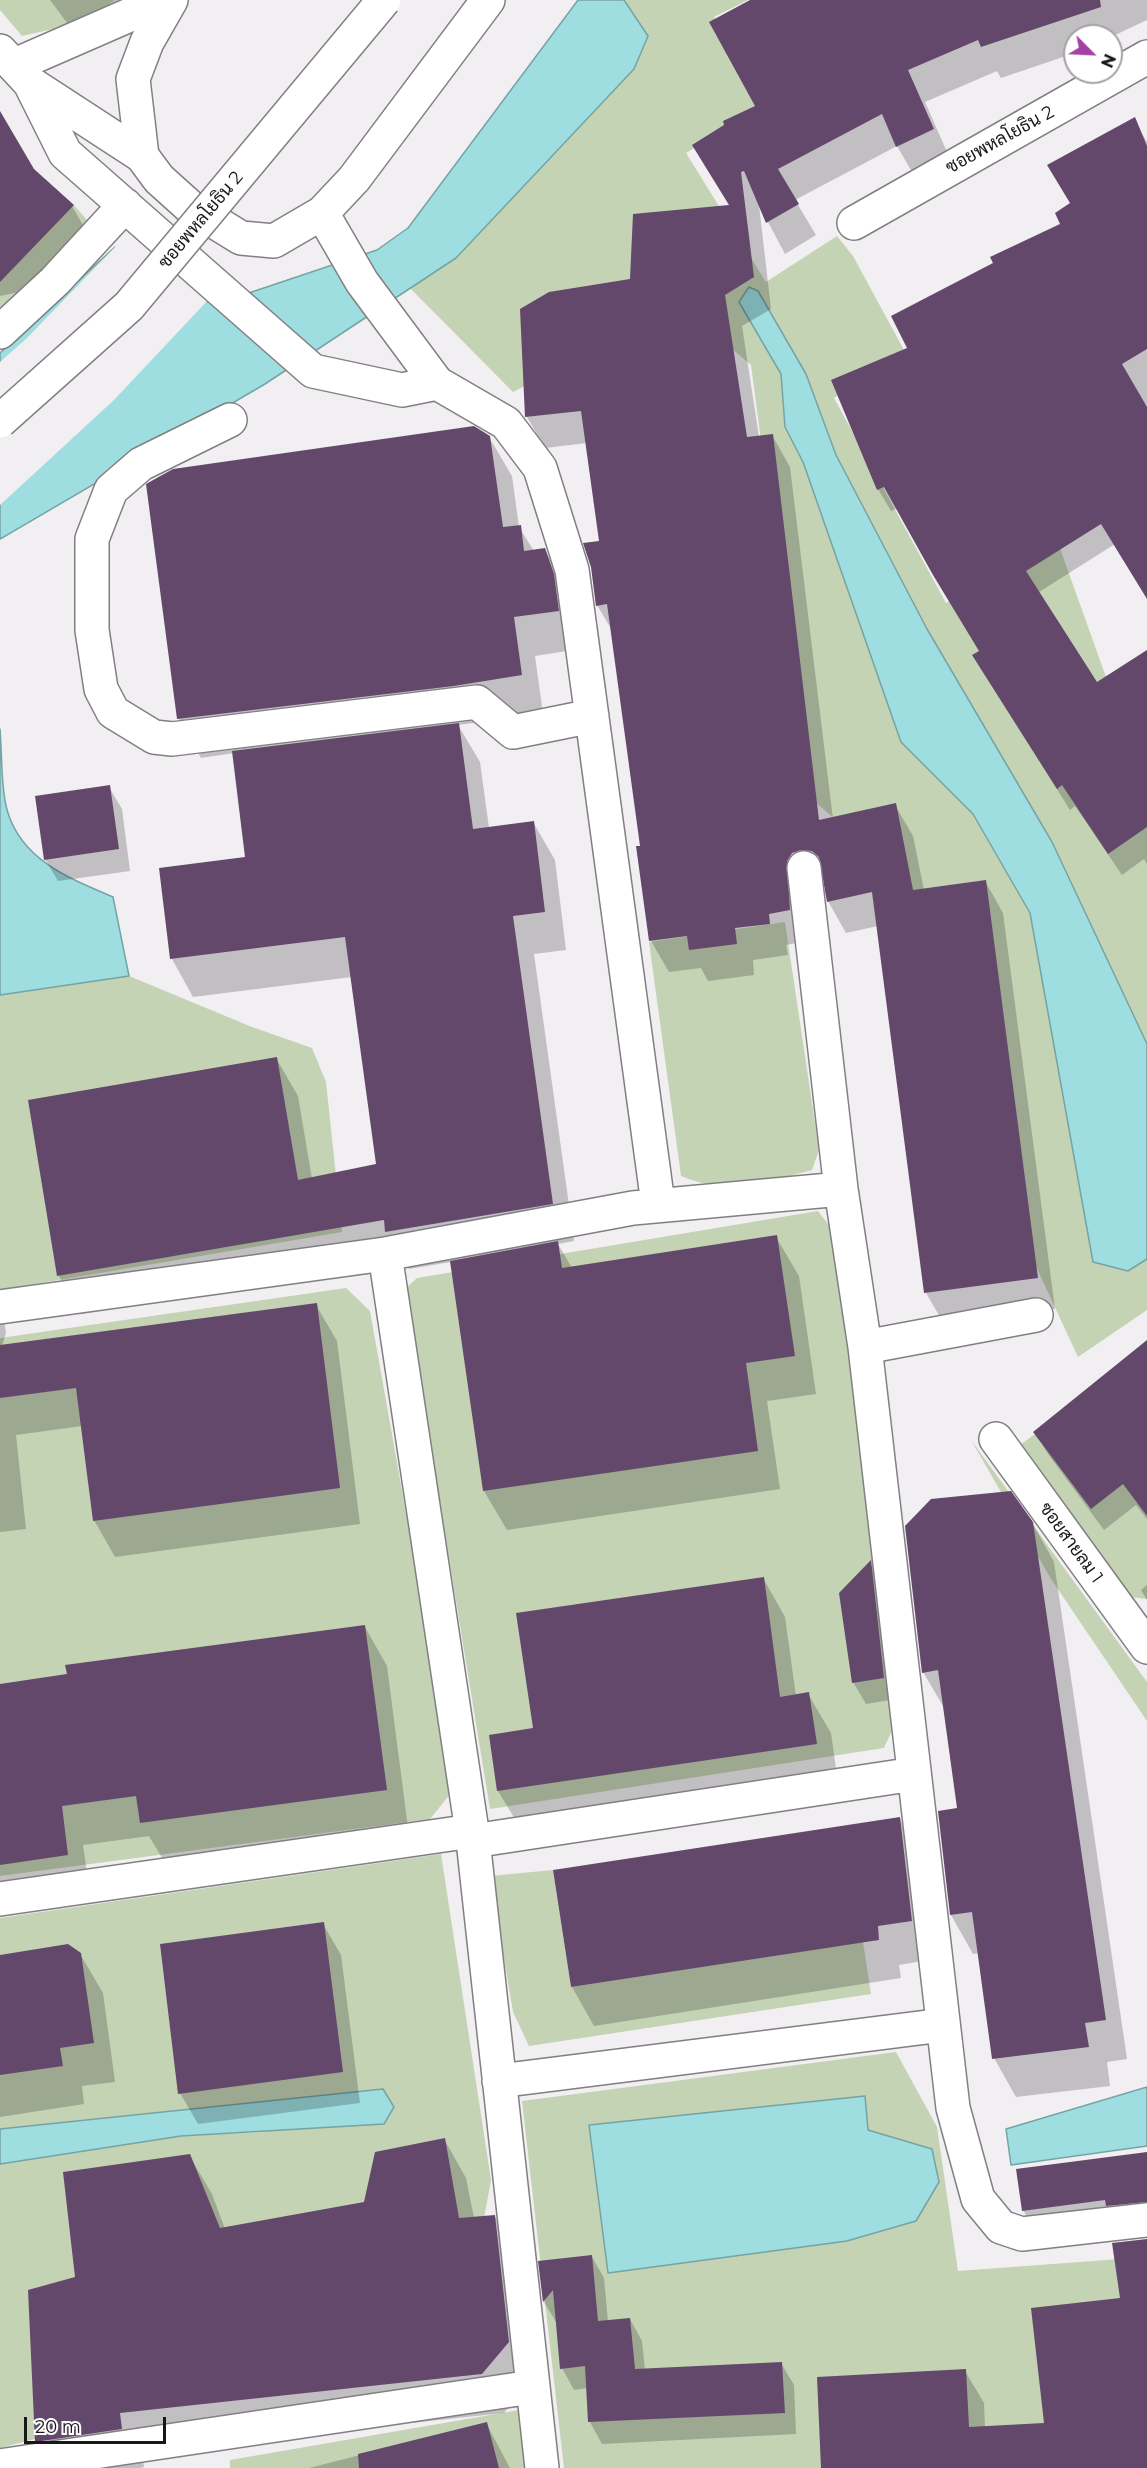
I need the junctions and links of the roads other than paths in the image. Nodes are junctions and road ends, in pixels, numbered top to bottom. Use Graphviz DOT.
graph roads {
  1 [pos="164,0"];
  2 [pos="171,0"];
  3 [pos="384,0"];
  4 [pos="488,0"];
  5 [pos="1147,57"];
  6 [pos="15,66"];
  7 [pos="141,156"];
  8 [pos="125,205"];
  9 [pos="322,213"];
  10 [pos="854,223"];
  11 [pos="0,332"];
  12 [pos="437,383"];
  13 [pos="230,420"];
  14 [pos="0,421"];
  15 [pos="592,716"];
  16 [pos="804,868"];
  17 [pos="841,1189"];
  18 [pos="658,1204"];
  19 [pos="385,1254"];
  20 [pos="0,1307"];
  21 [pos="1036,1315"];
  22 [pos="865,1347"];
  23 [pos="996,1439"];
  24 [pos="1147,1647"];
  25 [pos="914,1774"];
  26 [pos="473,1836"];
  27 [pos="0,1899"];
  28 [pos="944,2025"];
  29 [pos="499,2081"];
  30 [pos="1147,2220"];
  31 [pos="532,2387"];
  32 [pos="0,2466"];
  33 [pos="542,2468"];
  1 -- 6 [label="street"];
  2 -- 7 [label="street"];
  3 -- 14 [label="street, ซอยพหลโยธิน 2, bridge"];
  4 -- 9 [label="street"];
  5 -- 10 [label="street, ซอยพหลโยธิน 2"];
  6 -- 7 [label="street"];
  6 -- 8 [label="street"];
  7 -- 9 [label="street"];
  8 -- 11 [label="street"];
  8 -- 12 [label="street"];
  9 -- 12 [label="street"];
  12 -- 15 [label="street"];
  13 -- 15 [label="street"];
  15 -- 18 [label="street"];
  16 -- 17 [label="street"];
  17 -- 18 [label="street"];
  17 -- 22 [label="street"];
  18 -- 19 [label="street"];
  19 -- 20 [label="street"];
  19 -- 26 [label="street"];
  21 -- 22 [label="street"];
  22 -- 25 [label="street"];
  23 -- 24 [label="street, ซอยสายลม 1"];
  25 -- 26 [label="street"];
  25 -- 28 [label="street"];
  26 -- 27 [label="street"];
  26 -- 29 [label="street"];
  28 -- 29 [label="street"];
  28 -- 30 [label="street"];
  29 -- 31 [label="street"];
  31 -- 32 [label="street"];
  31 -- 33 [label="street"];
}
